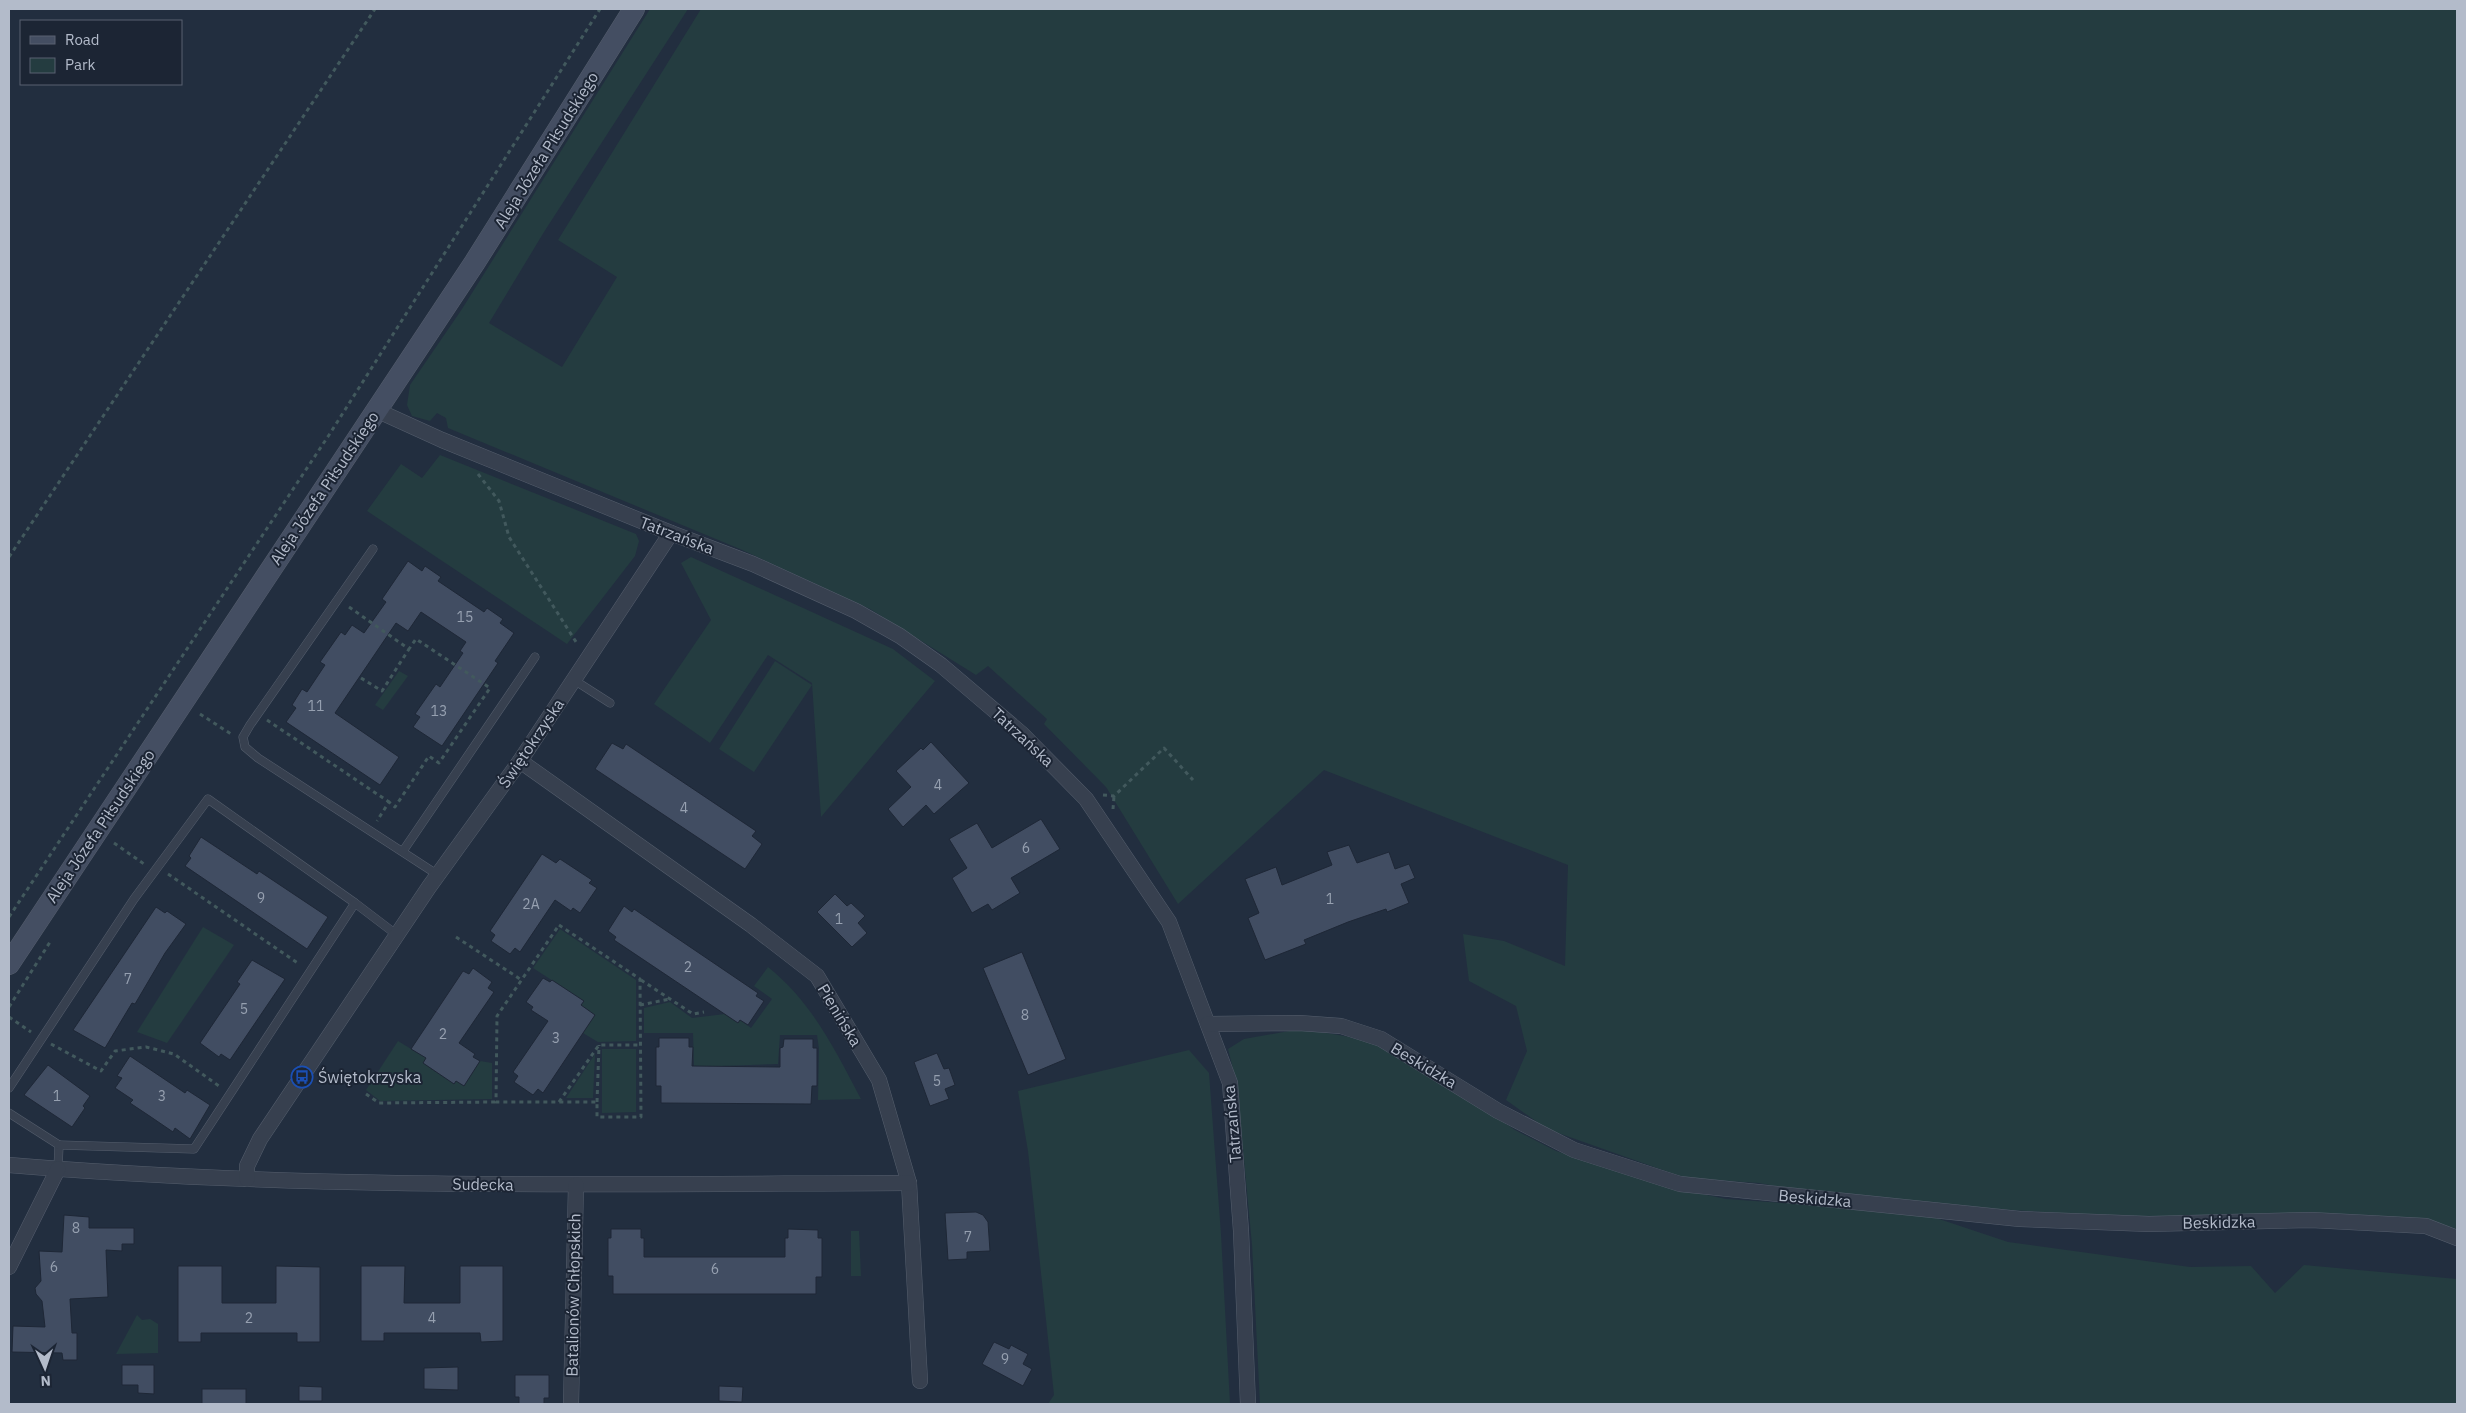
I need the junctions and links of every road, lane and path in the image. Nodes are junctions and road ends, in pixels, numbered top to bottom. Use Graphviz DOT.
graph roads {
  1 [pos="375,9"];
  2 [pos="600,9"];
  3 [pos="634,9"];
  4 [pos="376,410"];
  5 [pos="475,470"];
  6 [pos="671,533"];
  7 [pos="373,549"];
  8 [pos="9,557"];
  9 [pos="338,599"];
  10 [pos="578,645"];
  11 [pos="409,650"];
  12 [pos="535,657"];
  13 [pos="361,678"];
  14 [pos="574,680"];
  15 [pos="610,703"];
  16 [pos="200,714"];
  17 [pos="258,714"];
  18 [pos="243,737"];
  19 [pos="520,761"];
  20 [pos="1193,780"];
  21 [pos="1086,799"];
  22 [pos="388,802"];
  23 [pos="371,830"];
  24 [pos="114,843"];
  25 [pos="402,851"];
  26 [pos="156,869"];
  27 [pos="438,875"];
  28 [pos="356,903"];
  29 [pos="9,917"];
  30 [pos="397,935"];
  31 [pos="456,937"];
  32 [pos="9,964"];
  33 [pos="310,972"];
  34 [pos="640,979"];
  35 [pos="520,980"];
  36 [pos="670,999"];
  37 [pos="640,1005"];
  38 [pos="704,1012"];
  39 [pos="9,1017"];
  40 [pos="1208,1024"];
  41 [pos="41,1038"];
  42 [pos="599,1045"];
  43 [pos="640,1045"];
  44 [pos="9,1088"];
  45 [pos="230,1094"];
  46 [pos="366,1094"];
  47 [pos="496,1102"];
  48 [pos="558,1102"];
  49 [pos="596,1102"];
  50 [pos="9,1113"];
  51 [pos="59,1144"];
  52 [pos="9,1165"];
  53 [pos="58,1169"];
  54 [pos="247,1179"];
  55 [pos="909,1183"];
  56 [pos="576,1185"];
  57 [pos="2457,1238"];
  58 [pos="9,1267"];
  59 [pos="920,1381"];
  60 [pos="571,1404"];
  61 [pos="1248,1404"];
  1 -- 8 [label="path"];
  2 -- 29 [label="path"];
  3 -- 4 [label="main road, Aleja Józefa Piłsudskiego"];
  4 -- 6 [label="street, Tatrzańska"];
  4 -- 32 [label="main road, Aleja Józefa Piłsudskiego"];
  5 -- 10 [label="path"];
  6 -- 14 [label="street, Świętokrzyska"];
  6 -- 21 [label="street, Tatrzańska"];
  7 -- 9 [label="lane"];
  9 -- 11 [label="path"];
  9 -- 17 [label="lane"];
  11 -- 13 [label="path"];
  11 -- 22 [label="path"];
  12 -- 25 [label="lane"];
  14 -- 15 [label="lane"];
  14 -- 19 [label="street, Świętokrzyska"];
  16 -- 18 [label="path"];
  17 -- 18 [label="lane"];
  17 -- 22 [label="path"];
  18 -- 23 [label="lane"];
  19 -- 27 [label="street, Świętokrzyska"];
  19 -- 55 [label="street, Pienińska"];
  20 -- 21 [label="path"];
  21 -- 40 [label="street, Tatrzańska"];
  22 -- 23 [label="path"];
  23 -- 25 [label="lane"];
  24 -- 26 [label="path"];
  25 -- 27 [label="lane"];
  26 -- 28 [label="lane"];
  26 -- 33 [label="path"];
  26 -- 41 [label="lane"];
  27 -- 30 [label="street, Świętokrzyska"];
  28 -- 30 [label="lane"];
  28 -- 33 [label="lane"];
  30 -- 54 [label="street, Świętokrzyska"];
  31 -- 35 [label="path"];
  33 -- 45 [label="lane"];
  34 -- 35 [label="path"];
  34 -- 36 [label="path"];
  34 -- 37 [label="path"];
  35 -- 47 [label="path"];
  36 -- 37 [label="path"];
  36 -- 38 [label="path"];
  37 -- 43 [label="path"];
  39 -- 41 [label="path"];
  40 -- 57 [label="street, Beskidzka"];
  40 -- 61 [label="street, Tatrzańska"];
  41 -- 44 [label="lane"];
  41 -- 45 [label="path"];
  42 -- 43 [label="path"];
  42 -- 48 [label="path"];
  42 -- 49 [label="path"];
  43 -- 49 [label="path"];
  45 -- 51 [label="lane"];
  46 -- 47 [label="path"];
  47 -- 48 [label="path"];
  48 -- 49 [label="path"];
  50 -- 51 [label="lane"];
  51 -- 53 [label="lane"];
  52 -- 53 [label="street, Sudecka"];
  53 -- 54 [label="street, Sudecka"];
  53 -- 58 [label="street"];
  54 -- 56 [label="street, Sudecka"];
  55 -- 56 [label="street, Sudecka"];
  55 -- 59 [label="street, Pienińska"];
  56 -- 60 [label="street, Batalionów Chłopskich"];
}
